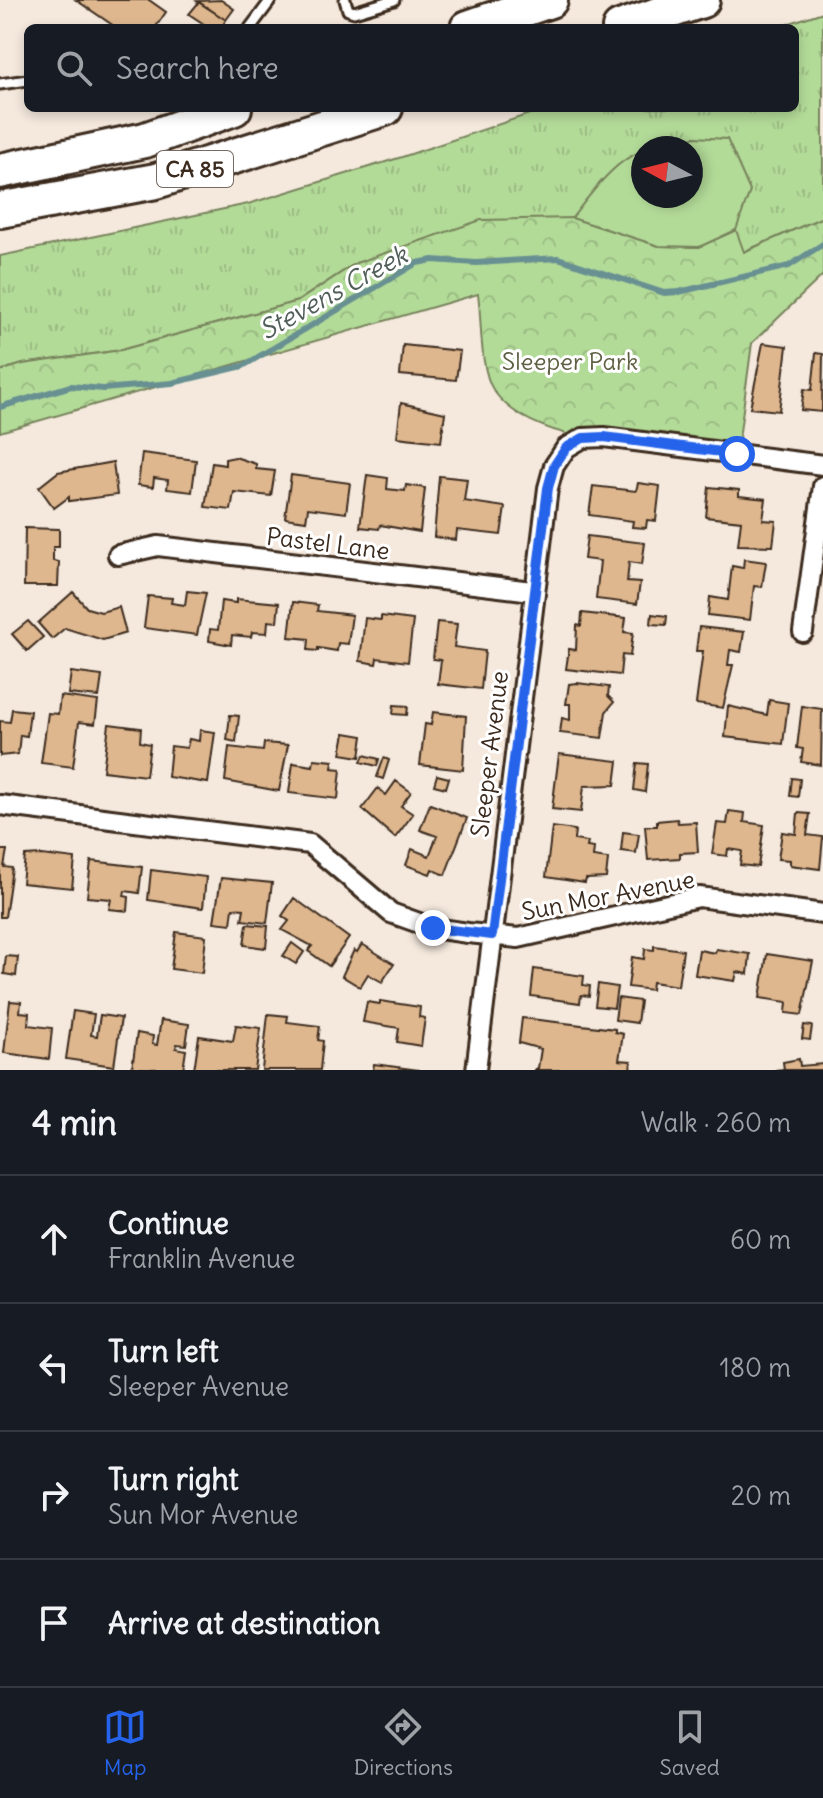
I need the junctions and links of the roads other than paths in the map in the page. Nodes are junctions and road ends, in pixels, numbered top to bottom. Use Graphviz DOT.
graph roads {
  1 [pos="271,0"];
  2 [pos="345,0"];
  3 [pos="394,0"];
  4 [pos="550,0"];
  5 [pos="702,0"];
  6 [pos="253,24"];
  7 [pos="480,24"];
  8 [pos="632,24"];
  9 [pos="24,81"];
  10 [pos="0,84"];
  11 [pos="223,112"];
  12 [pos="372,112"];
  13 [pos="0,171"];
  14 [pos="0,210"];
  15 [pos="823,465"];
  16 [pos="823,486"];
  17 [pos="118,555"];
  18 [pos="532,591"];
  19 [pos="803,632"];
  20 [pos="0,805"];
  21 [pos="823,914"];
  22 [pos="492,935"];
  23 [pos="476,1070"];
  1 -- 6 [label="lane"];
  2 -- 3 [label="lane"];
  4 -- 7 [label="highway"];
  5 -- 8 [label="highway"];
  9 -- 10 [label="lane"];
  11 -- 13 [label="highway, CA 85"];
  12 -- 14 [label="highway, CA 85"];
  15 -- 18 [label="street, Sleeper Avenue"];
  16 -- 19 [label="street"];
  17 -- 18 [label="street, Pastel Lane"];
  18 -- 22 [label="street, Sleeper Avenue"];
  20 -- 22 [label="street, Sun Mor Avenue"];
  21 -- 22 [label="street, Sun Mor Avenue"];
  22 -- 23 [label="street, Sleeper Avenue"];
}
